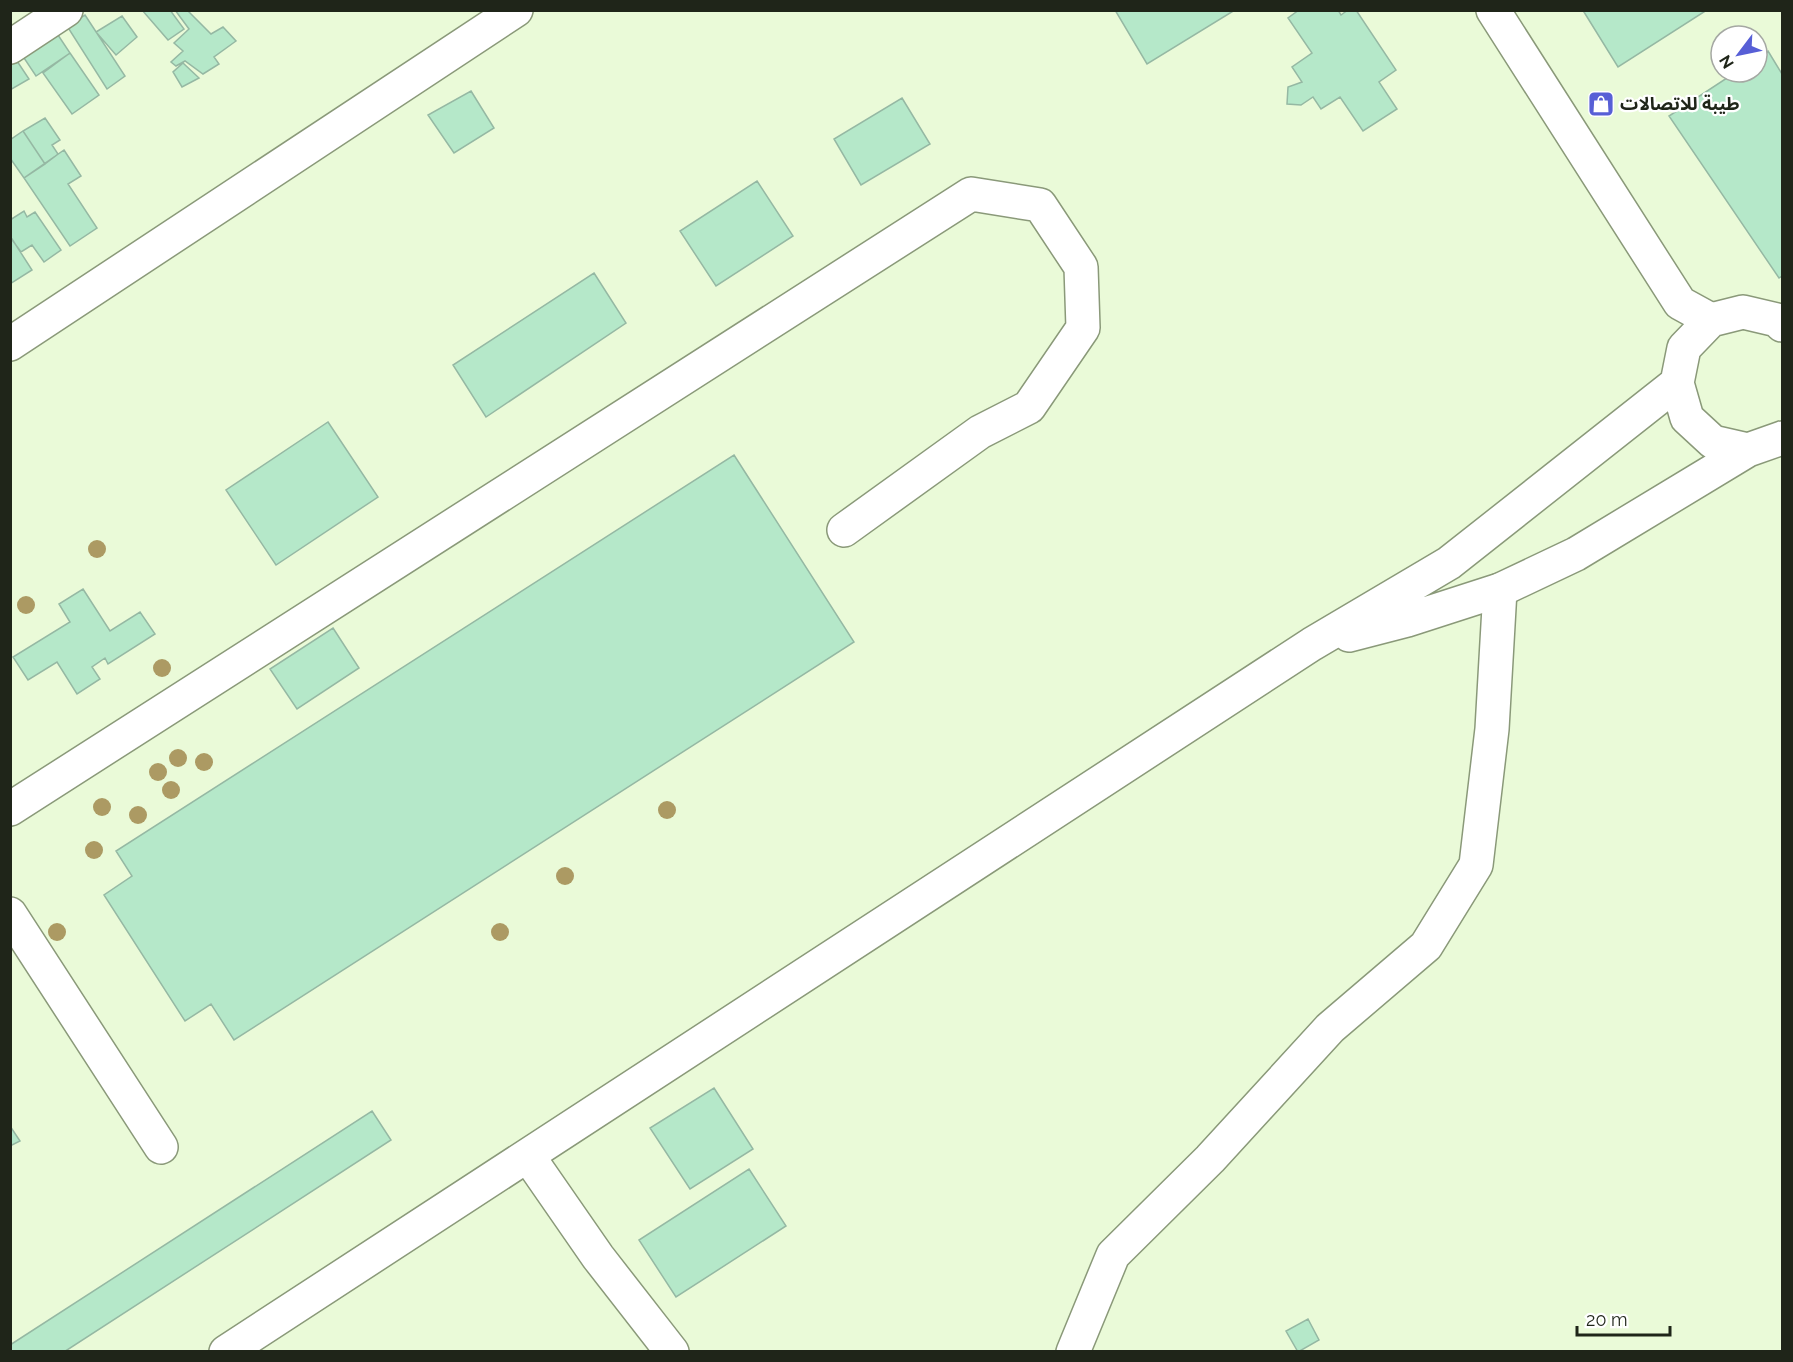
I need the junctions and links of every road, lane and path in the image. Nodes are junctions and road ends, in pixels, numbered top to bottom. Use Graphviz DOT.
graph roads {
  1 [pos="66,10"];
  2 [pos="516,10"];
  3 [pos="1492,10"];
  4 [pos="10,47"];
  5 [pos="1711,321"];
  6 [pos="1781,321"];
  7 [pos="10,344"];
  8 [pos="1677,383"];
  9 [pos="1782,438"];
  10 [pos="1748,450"];
  11 [pos="844,530"];
  12 [pos="1500,590"];
  13 [pos="1312,644"];
  14 [pos="10,809"];
  15 [pos="10,914"];
  16 [pos="161,1148"];
  17 [pos="528,1156"];
  18 [pos="226,1352"];
  19 [pos="672,1352"];
  20 [pos="1073,1352"];
  1 -- 4 [label="street"];
  2 -- 7 [label="street"];
  3 -- 5 [label="street"];
  5 -- 6 [label="street"];
  5 -- 8 [label="street"];
  8 -- 10 [label="street"];
  8 -- 13 [label="street"];
  9 -- 10 [label="street"];
  10 -- 12 [label="street"];
  11 -- 14 [label="street"];
  12 -- 13 [label="street"];
  12 -- 20 [label="street"];
  13 -- 17 [label="street"];
  15 -- 16 [label="street"];
  17 -- 18 [label="street"];
  17 -- 19 [label="street"];
}
